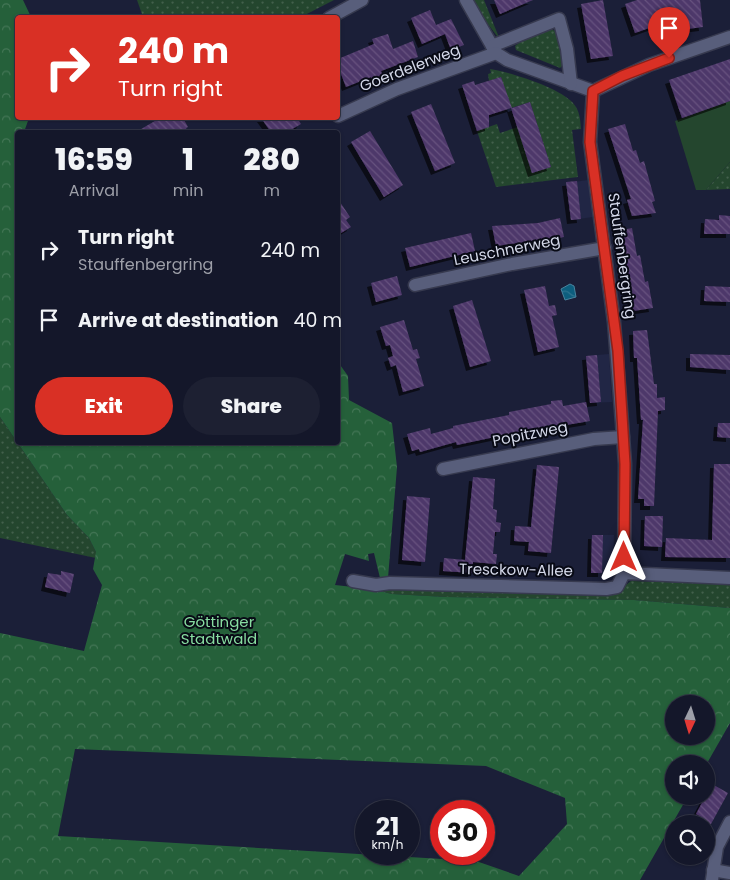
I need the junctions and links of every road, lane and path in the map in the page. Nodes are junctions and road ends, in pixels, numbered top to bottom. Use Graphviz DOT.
graph roads {
  1 [pos="362,0"];
  2 [pos="466,0"];
  3 [pos="334,15"];
  4 [pos="730,37"];
  5 [pos="494,49"];
  6 [pos="570,84"];
  7 [pos="593,91"];
  8 [pos="340,116"];
  9 [pos="605,248"];
  10 [pos="415,285"];
  11 [pos="623,437"];
  12 [pos="444,469"];
  13 [pos="624,573"];
  14 [pos="730,578"];
  15 [pos="353,581"];
  16 [pos="730,822"];
  17 [pos="730,873"];
  18 [pos="713,875"];
  1 -- 3 [label="street"];
  2 -- 5 [label="street"];
  4 -- 7 [label="street"];
  5 -- 6 [label="street"];
  5 -- 6 [label="street, Goerdelerweg"];
  5 -- 8 [label="street, Goerdelerweg"];
  6 -- 7 [label="street"];
  7 -- 9 [label="street, Stauffenbergring"];
  9 -- 10 [label="street, Leuschnerweg"];
  9 -- 11 [label="street, Stauffenbergring"];
  11 -- 12 [label="street, Popitzweg"];
  11 -- 13 [label="street, Stauffenbergring"];
  13 -- 14 [label="street"];
  13 -- 15 [label="street, Tresckow-Allee"];
  16 -- 18 [label="street"];
  17 -- 18 [label="street"];
}
